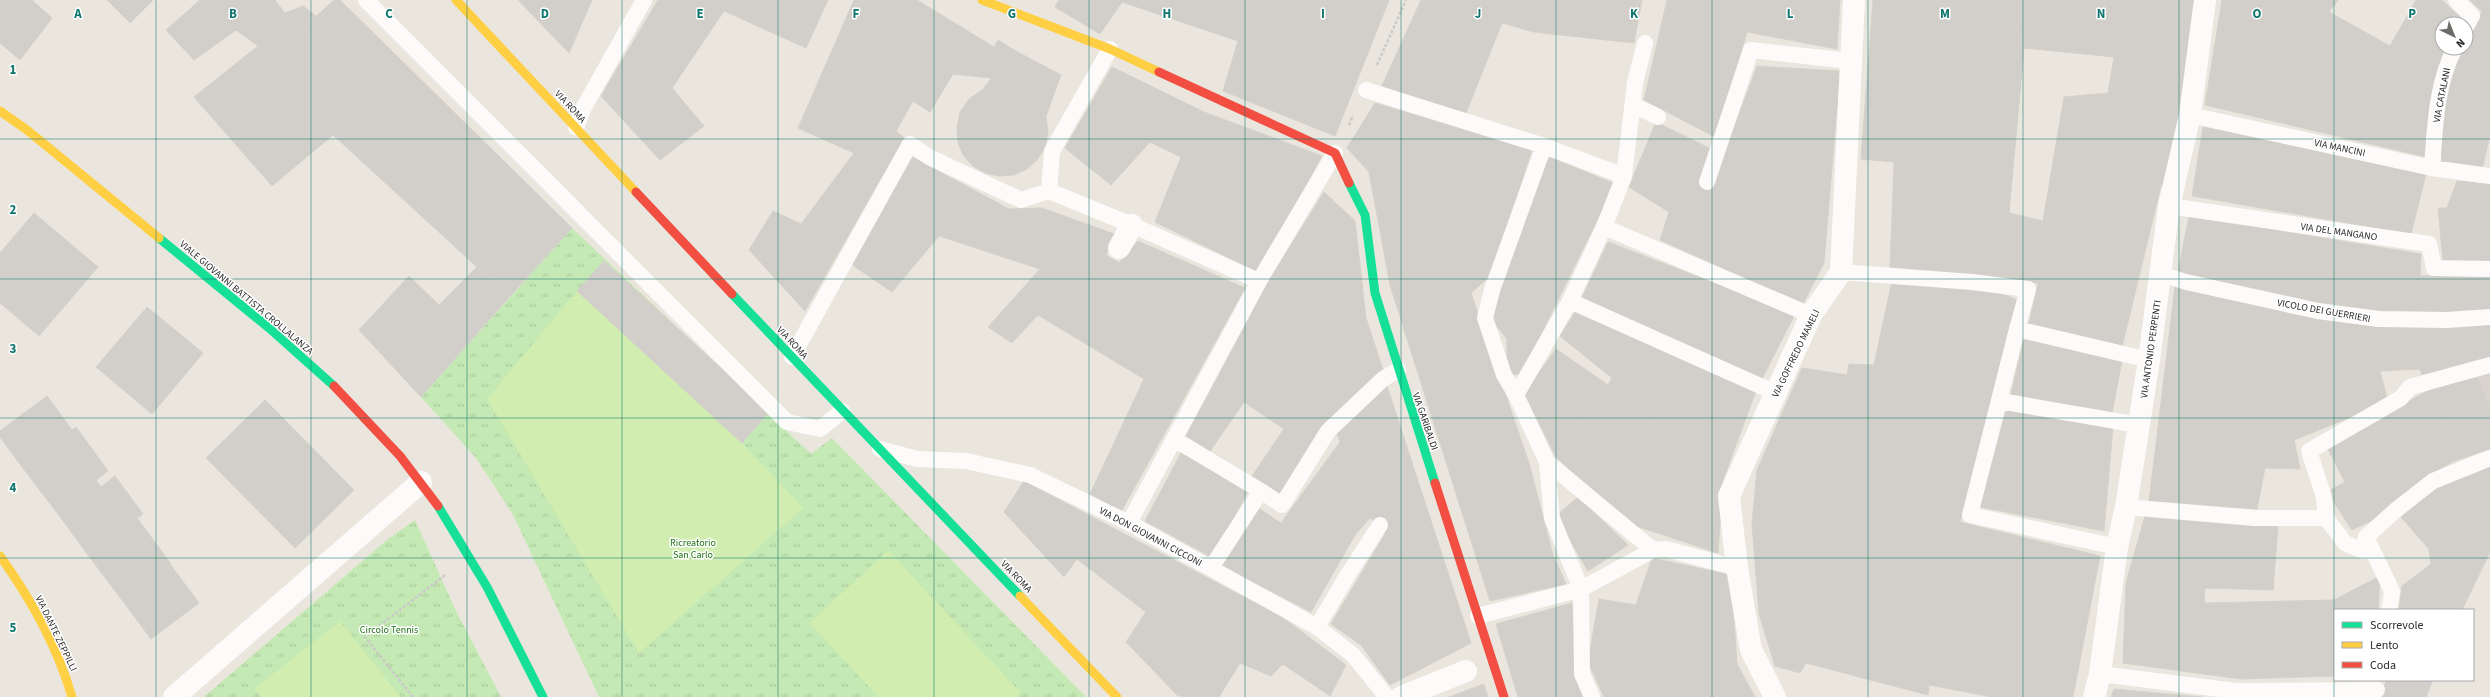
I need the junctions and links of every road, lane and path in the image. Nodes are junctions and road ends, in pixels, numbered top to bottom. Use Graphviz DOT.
graph roads {
  1 [pos="366,0"];
  2 [pos="456,0"];
  3 [pos="644,0"];
  4 [pos="982,0"];
  5 [pos="1406,0"];
  6 [pos="1854,0"];
  7 [pos="2205,0"];
  8 [pos="2456,0"];
  9 [pos="2472,16"];
  10 [pos="1645,42"];
  11 [pos="1110,49"];
  12 [pos="2450,56"];
  13 [pos="1850,61"];
  14 [pos="1366,90"];
  15 [pos="1632,105"];
  16 [pos="0,111"];
  17 [pos="2190,115"];
  18 [pos="1658,117"];
  19 [pos="576,127"];
  20 [pos="1544,146"];
  21 [pos="1335,153"];
  22 [pos="2432,168"];
  23 [pos="1624,176"];
  24 [pos="2490,176"];
  25 [pos="1707,182"];
  26 [pos="1049,191"];
  27 [pos="2169,206"];
  28 [pos="1132,225"];
  29 [pos="1604,227"];
  30 [pos="1119,248"];
  31 [pos="2490,269"];
  32 [pos="1842,272"];
  33 [pos="2160,274"];
  34 [pos="1259,281"];
  35 [pos="1570,301"];
  36 [pos="1811,315"];
  37 [pos="2490,317"];
  38 [pos="2017,329"];
  39 [pos="792,357"];
  40 [pos="2149,360"];
  41 [pos="2490,365"];
  42 [pos="1398,370"];
  43 [pos="1776,393"];
  44 [pos="1516,395"];
  45 [pos="2000,401"];
  46 [pos="842,411"];
  47 [pos="2138,425"];
  48 [pos="1174,439"];
  49 [pos="880,449"];
  50 [pos="2490,458"];
  51 [pos="1547,462"];
  52 [pos="421,482"];
  53 [pos="1261,490"];
  54 [pos="2126,506"];
  55 [pos="2326,518"];
  56 [pos="1129,523"];
  57 [pos="1380,525"];
  58 [pos="2366,537"];
  59 [pos="2117,547"];
  60 [pos="1653,550"];
  61 [pos="0,556"];
  62 [pos="469,556"];
  63 [pos="1211,568"];
  64 [pos="1737,568"];
  65 [pos="1582,589"];
  66 [pos="2389,609"];
  67 [pos="1478,616"];
  68 [pos="1317,627"];
  69 [pos="1466,671"];
  70 [pos="2100,674"];
  71 [pos="2377,689"];
  72 [pos="72,697"];
  73 [pos="174,697"];
  74 [pos="413,697"];
  75 [pos="543,697"];
  76 [pos="1117,697"];
  77 [pos="1387,697"];
  78 [pos="1401,697"];
  79 [pos="1504,697"];
  80 [pos="1592,697"];
  81 [pos="1775,697"];
  82 [pos="2094,697"];
  1 -- 46 [label="lane"];
  2 -- 19 [label="street, VIA ROMA"];
  3 -- 19 [label="lane"];
  4 -- 11 [label="street"];
  5 -- 14 [label="path"];
  6 -- 13 [label="street"];
  7 -- 17 [label="street, VIA ANTONIO PERPENTI"];
  8 -- 9 [label="lane"];
  10 -- 15 [label="lane"];
  11 -- 21 [label="street"];
  11 -- 26 [label="lane"];
  12 -- 22 [label="lane, VIA CATALANI"];
  13 -- 25 [label="lane"];
  13 -- 32 [label="street"];
  14 -- 20 [label="lane"];
  14 -- 21 [label="path"];
  15 -- 18 [label="lane"];
  15 -- 23 [label="lane"];
  16 -- 52 [label="street, VIALE GIOVANNI BATTISTA CROLLALANZA"];
  17 -- 22 [label="lane, VIA MANCINI"];
  17 -- 27 [label="street, VIA ANTONIO PERPENTI"];
  19 -- 39 [label="street, VIA ROMA"];
  20 -- 23 [label="lane"];
  20 -- 44 [label="lane"];
  21 -- 34 [label="lane"];
  21 -- 42 [label="street, VIA GARIBALDI"];
  22 -- 24 [label="lane, VIA MANCINI"];
  23 -- 29 [label="lane"];
  26 -- 28 [label="lane"];
  26 -- 39 [label="lane"];
  27 -- 31 [label="lane, VIA DEL MANGANO"];
  27 -- 33 [label="street, VIA ANTONIO PERPENTI"];
  28 -- 30 [label="street"];
  28 -- 34 [label="lane"];
  29 -- 35 [label="lane"];
  29 -- 36 [label="lane"];
  32 -- 36 [label="street, VIA GOFFREDO MAMELI"];
  32 -- 38 [label="lane"];
  33 -- 37 [label="lane, VICOLO DEI GUERRIERI"];
  33 -- 40 [label="street, VIA ANTONIO PERPENTI"];
  34 -- 48 [label="lane"];
  35 -- 43 [label="lane"];
  35 -- 44 [label="lane"];
  36 -- 43 [label="street, VIA GOFFREDO MAMELI"];
  38 -- 40 [label="lane"];
  38 -- 45 [label="lane"];
  39 -- 46 [label="street, VIA ROMA"];
  40 -- 47 [label="street, VIA ANTONIO PERPENTI"];
  41 -- 55 [label="lane"];
  42 -- 53 [label="lane"];
  42 -- 67 [label="street, VIA GARIBALDI"];
  43 -- 64 [label="street, VIA GOFFREDO MAMELI"];
  44 -- 51 [label="lane"];
  45 -- 47 [label="lane"];
  45 -- 59 [label="lane"];
  46 -- 49 [label="street, VIA ROMA"];
  47 -- 54 [label="street, VIA ANTONIO PERPENTI"];
  48 -- 53 [label="lane"];
  48 -- 56 [label="lane"];
  49 -- 56 [label="lane, VIA DON GIOVANNI CICCONI"];
  49 -- 76 [label="street, VIA ROMA"];
  50 -- 58 [label="lane"];
  51 -- 60 [label="lane"];
  51 -- 65 [label="lane"];
  52 -- 62 [label="street, VIALE GIOVANNI BATTISTA CROLLALANZA"];
  52 -- 73 [label="street"];
  53 -- 63 [label="lane"];
  54 -- 55 [label="lane"];
  54 -- 59 [label="street, VIA ANTONIO PERPENTI"];
  55 -- 58 [label="lane"];
  56 -- 63 [label="lane, VIA DON GIOVANNI CICCONI"];
  57 -- 68 [label="lane"];
  58 -- 66 [label="lane"];
  59 -- 70 [label="street, VIA ANTONIO PERPENTI"];
  60 -- 64 [label="lane"];
  60 -- 65 [label="lane"];
  61 -- 72 [label="street, VIA DANTE ZEPPILLI"];
  62 -- 74 [label="path"];
  62 -- 75 [label="street, VIALE GIOVANNI BATTISTA CROLLALANZA"];
  63 -- 68 [label="lane, VIA DON GIOVANNI CICCONI"];
  64 -- 81 [label="street, VIA GOFFREDO MAMELI"];
  65 -- 67 [label="lane"];
  65 -- 80 [label="lane"];
  67 -- 79 [label="street, VIA GARIBALDI"];
  68 -- 77 [label="lane, VIA DON GIOVANNI CICCONI"];
  69 -- 78 [label="street"];
  70 -- 71 [label="lane"];
  70 -- 82 [label="street, VIA ANTONIO PERPENTI"];
}
